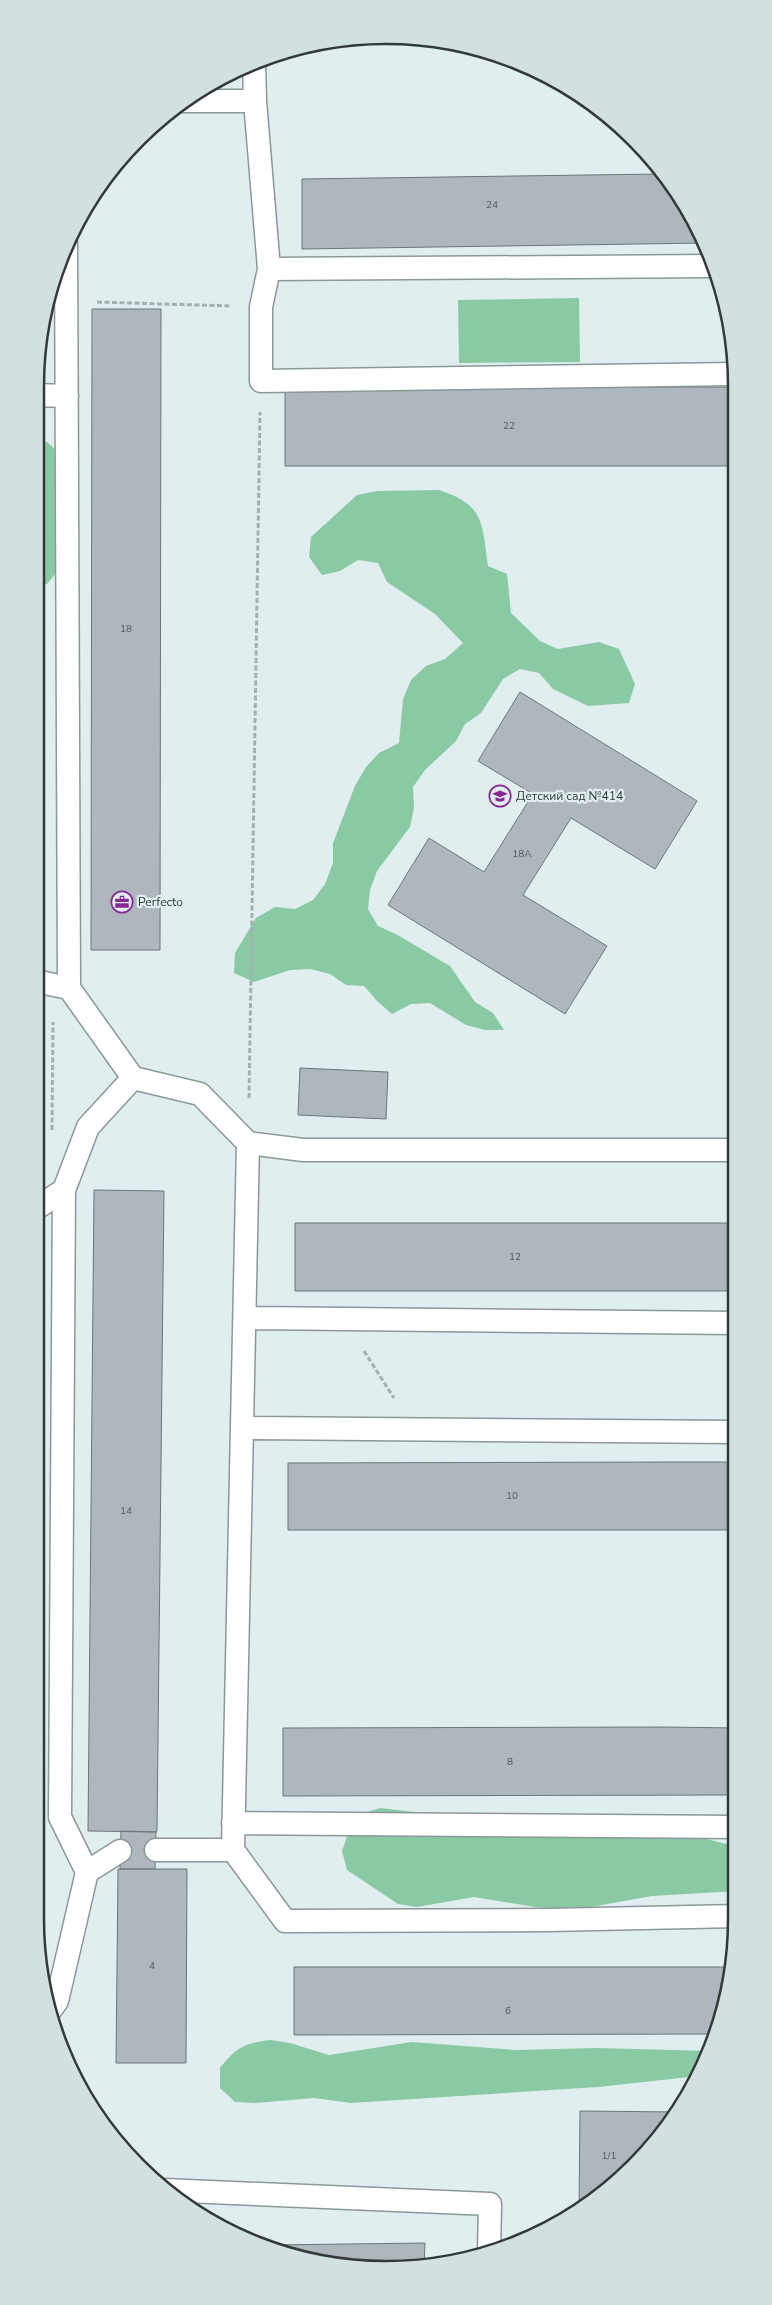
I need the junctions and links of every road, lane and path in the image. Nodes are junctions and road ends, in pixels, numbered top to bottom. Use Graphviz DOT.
graph roads {
  1 [pos="254,70"];
  2 [pos="196,101"];
  3 [pos="255,101"];
  4 [pos="66,265"];
  5 [pos="706,266"];
  6 [pos="269,269"];
  7 [pos="67,300"];
  8 [pos="261,308"];
  9 [pos="728,374"];
  10 [pos="261,381"];
  11 [pos="44,395"];
  12 [pos="67,396"];
  13 [pos="52,985"];
  14 [pos="133,1078"];
  15 [pos="52,1131"];
  16 [pos="248,1143"];
  17 [pos="728,1150"];
  18 [pos="64,1190"];
  19 [pos="44,1203"];
  20 [pos="244,1318"];
  21 [pos="343,1318"];
  22 [pos="728,1323"];
  23 [pos="242,1428"];
  24 [pos="414,1429"];
  25 [pos="728,1432"];
  26 [pos="233,1822"];
  27 [pos="728,1827"];
  28 [pos="156,1850"];
  29 [pos="233,1850"];
  30 [pos="120,1851"];
  31 [pos="88,1872"];
  32 [pos="728,1916"];
  33 [pos="54,2005"];
  34 [pos="177,2191"];
  35 [pos="489,2245"];
  1 -- 3 [label="lane"];
  2 -- 3 [label="lane"];
  3 -- 6 [label="lane"];
  4 -- 7 [label="lane"];
  5 -- 6 [label="lane"];
  6 -- 8 [label="lane"];
  7 -- 8 [label="path"];
  7 -- 12 [label="lane"];
  8 -- 10 [label="lane"];
  9 -- 10 [label="lane"];
  10 -- 16 [label="path"];
  11 -- 12 [label="lane"];
  12 -- 13 [label="lane"];
  13 -- 14 [label="lane"];
  13 -- 15 [label="path"];
  14 -- 16 [label="lane"];
  14 -- 18 [label="lane"];
  16 -- 17 [label="lane"];
  16 -- 20 [label="lane"];
  18 -- 19 [label="lane"];
  18 -- 31 [label="lane"];
  20 -- 21 [label="lane"];
  20 -- 23 [label="lane"];
  21 -- 22 [label="lane"];
  21 -- 24 [label="path"];
  23 -- 24 [label="lane"];
  23 -- 26 [label="lane"];
  24 -- 25 [label="lane"];
  26 -- 27 [label="lane"];
  26 -- 29 [label="lane"];
  28 -- 29 [label="lane"];
  29 -- 32 [label="lane"];
  30 -- 31 [label="lane"];
  31 -- 33 [label="lane"];
  34 -- 35 [label="lane"];
}
